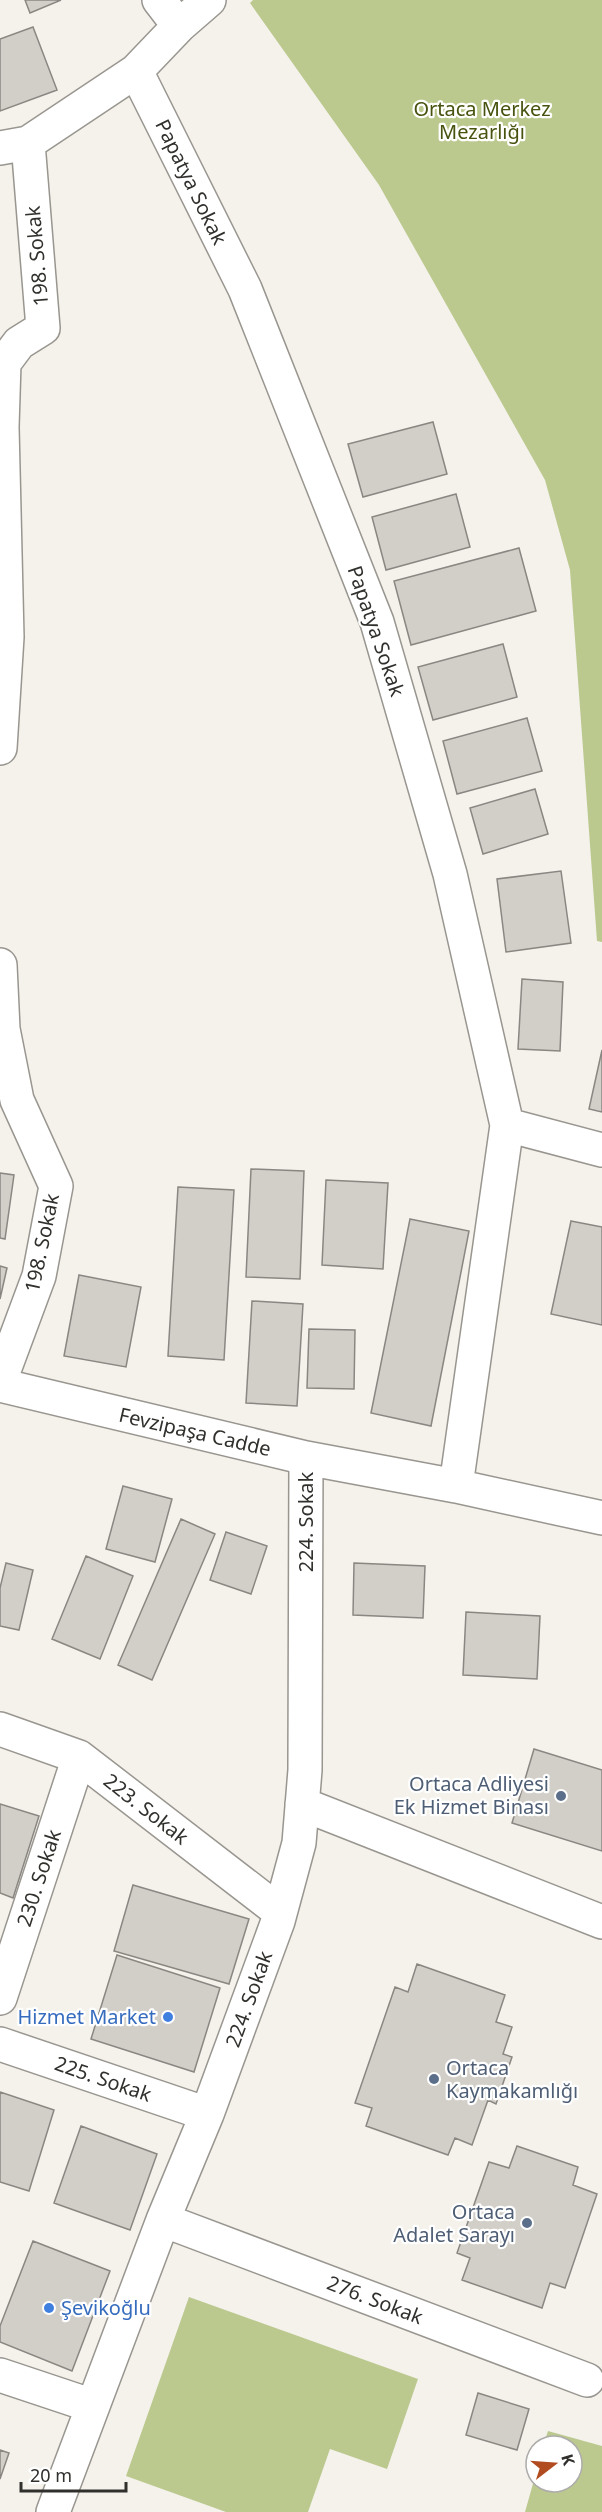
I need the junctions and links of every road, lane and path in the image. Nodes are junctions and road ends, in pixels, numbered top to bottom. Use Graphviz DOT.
graph roads {
  1 [pos="159,0"];
  2 [pos="209,0"];
  3 [pos="179,26"];
  4 [pos="136,70"];
  5 [pos="14,145"];
  6 [pos="0,748"];
  7 [pos="0,965"];
  8 [pos="507,1125"];
  9 [pos="602,1150"];
  10 [pos="0,1383"];
  11 [pos="306,1458"];
  12 [pos="456,1486"];
  13 [pos="602,1518"];
  14 [pos="0,1729"];
  15 [pos="79,1757"];
  16 [pos="302,1804"];
  17 [pos="280,1912"];
  18 [pos="602,1922"];
  19 [pos="0,1998"];
  20 [pos="0,2044"];
  21 [pos="207,2114"];
  22 [pos="163,2220"];
  23 [pos="0,2375"];
  24 [pos="587,2380"];
  25 [pos="93,2406"];
  26 [pos="53,2512"];
  1 -- 3 [label="street"];
  2 -- 3 [label="street"];
  3 -- 4 [label="street"];
  4 -- 5 [label="street"];
  4 -- 8 [label="street, Papatya Sokak"];
  5 -- 6 [label="street, 198. Sokak"];
  7 -- 10 [label="street, 198. Sokak"];
  8 -- 9 [label="street"];
  8 -- 12 [label="street"];
  10 -- 11 [label="street, Fevzipaşa Cadde"];
  11 -- 12 [label="street, Fevzipaşa Cadde"];
  11 -- 16 [label="street, 224. Sokak"];
  12 -- 13 [label="street, Fevzipaşa Cadde"];
  14 -- 15 [label="street, 223. Sokak"];
  15 -- 17 [label="street, 223. Sokak"];
  15 -- 19 [label="street, 230. Sokak"];
  16 -- 17 [label="street, 224. Sokak"];
  16 -- 18 [label="street"];
  17 -- 21 [label="street, 224. Sokak"];
  20 -- 21 [label="street, 225. Sokak"];
  21 -- 22 [label="street, 224. Sokak"];
  22 -- 24 [label="street, 276. Sokak"];
  22 -- 25 [label="street, 224. Sokak"];
  23 -- 25 [label="street"];
  25 -- 26 [label="street, 224. Sokak"];
}
